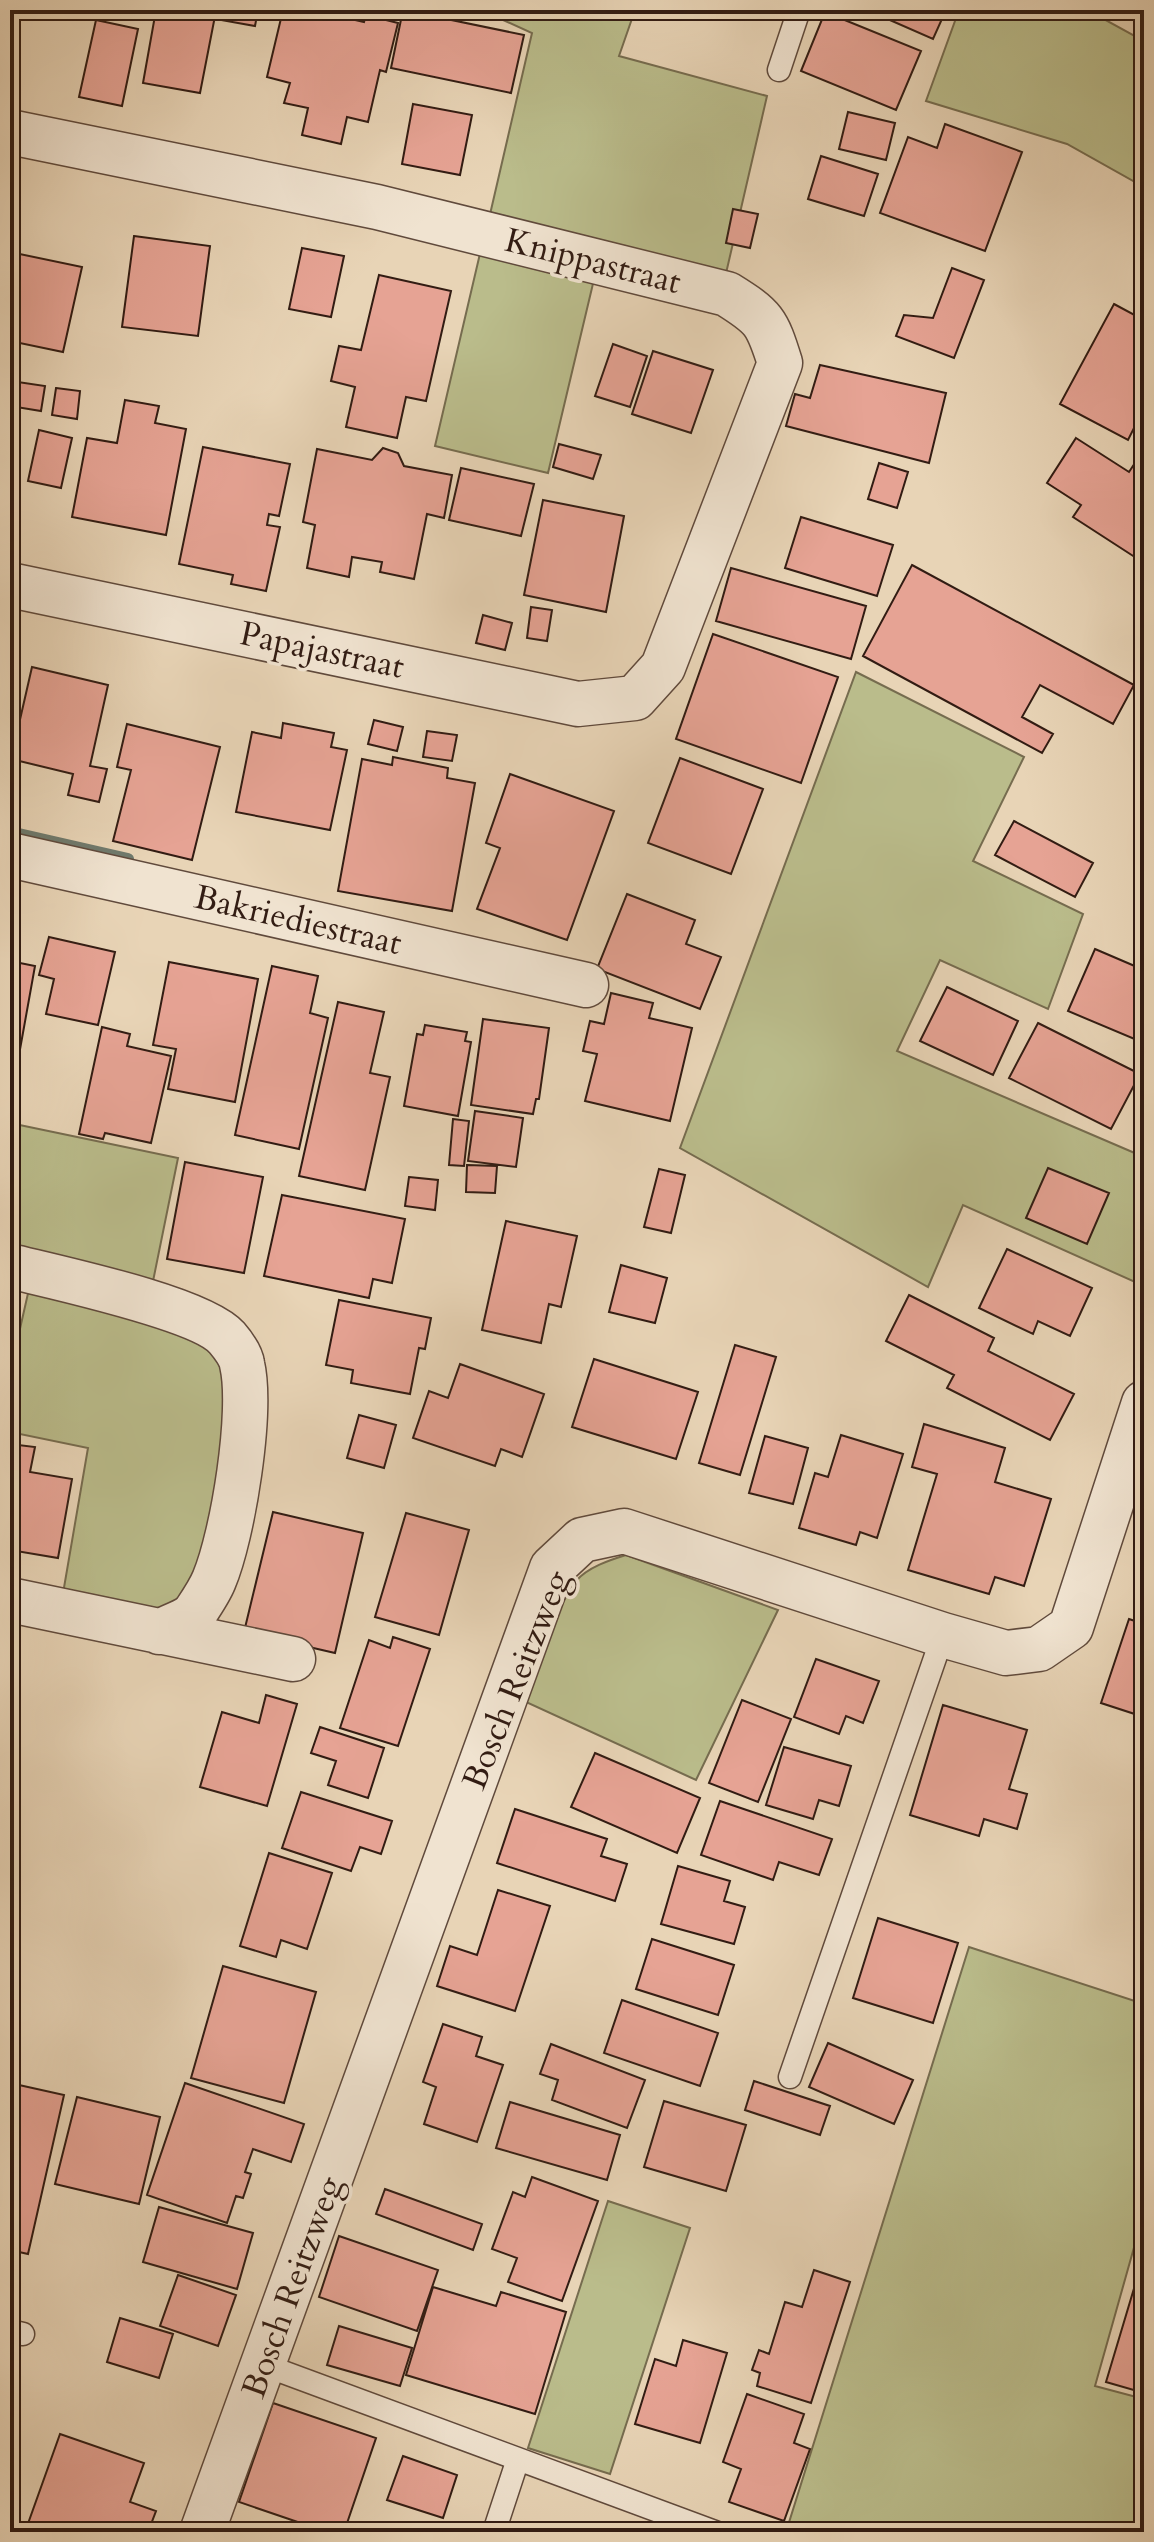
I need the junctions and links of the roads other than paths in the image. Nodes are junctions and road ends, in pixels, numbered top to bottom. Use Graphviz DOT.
graph roads {
  1 [pos="799,10"];
  2 [pos="779,70"];
  3 [pos="10,132"];
  4 [pos="10,585"];
  5 [pos="635,698"];
  6 [pos="10,855"];
  7 [pos="586,985"];
  8 [pos="10,1266"];
  9 [pos="1144,1403"];
  10 [pos="10,1600"];
  11 [pos="159,1632"];
  12 [pos="943,1635"];
  13 [pos="293,1659"];
  14 [pos="790,2077"];
  15 [pos="264,2365"];
  16 [pos="518,2459"];
  17 [pos="202,2532"];
  18 [pos="494,2532"];
  19 [pos="715,2532"];
  1 -- 2 [label="lane"];
  3 -- 5 [label="street, Knippastraat"];
  4 -- 5 [label="street, Papajastraat"];
  6 -- 7 [label="street, Bakriediestraat"];
  8 -- 11 [label="street"];
  9 -- 12 [label="street, Bosch Reitzweg"];
  10 -- 11 [label="street"];
  11 -- 13 [label="street"];
  12 -- 14 [label="lane"];
  12 -- 15 [label="street, Bosch Reitzweg"];
  15 -- 16 [label="lane"];
  15 -- 17 [label="street, Bosch Reitzweg"];
  16 -- 18 [label="lane"];
  16 -- 19 [label="lane"];
}
